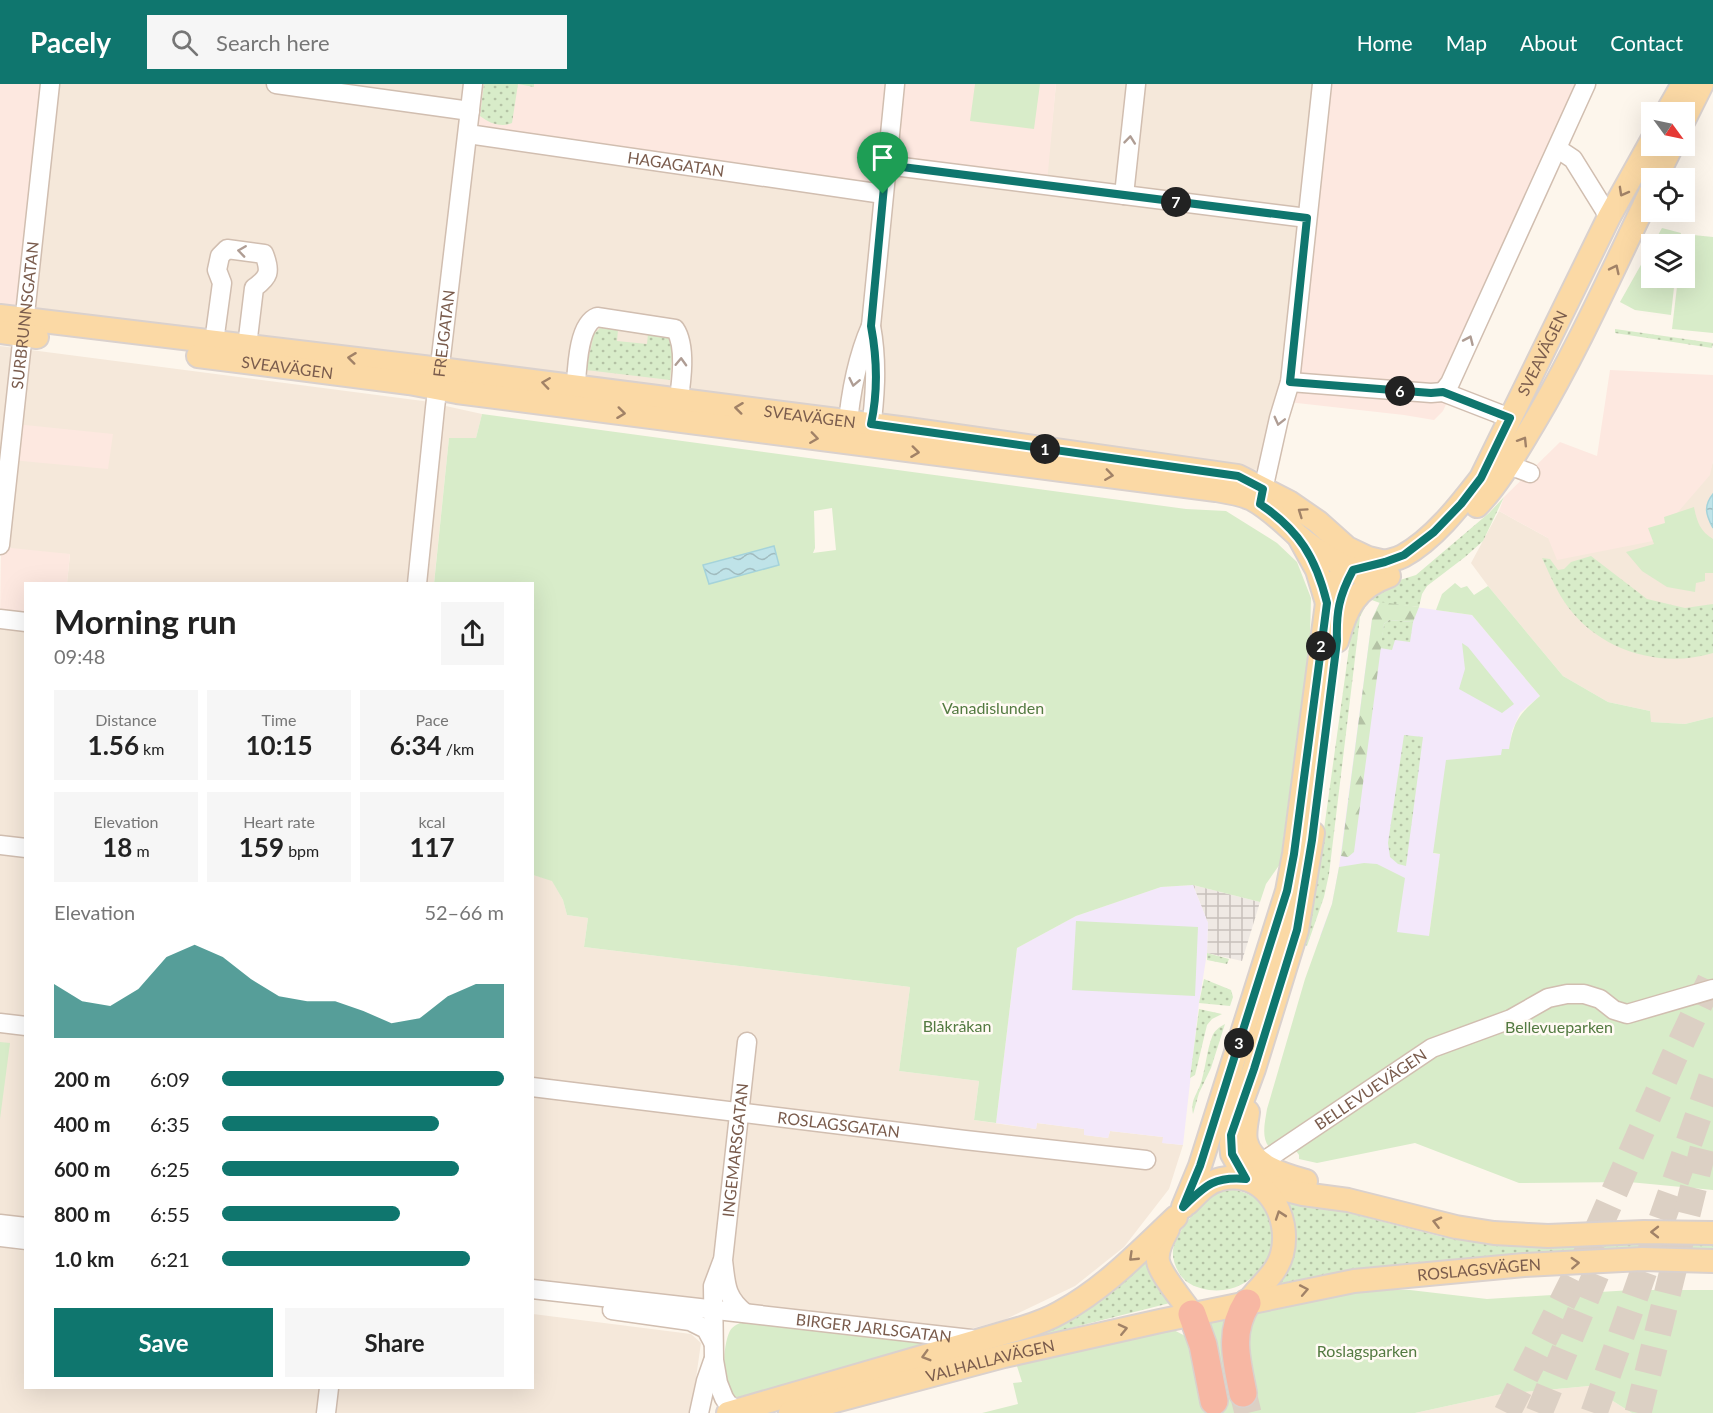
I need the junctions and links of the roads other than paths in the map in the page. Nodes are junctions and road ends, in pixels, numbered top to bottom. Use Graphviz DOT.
graph roads {
  1 [pos="50,84"];
  2 [pos="276,84"];
  3 [pos="473,84"];
  4 [pos="895,84"];
  5 [pos="1136,84"];
  6 [pos="1322,84"];
  7 [pos="1586,84"];
  8 [pos="1683,84"];
  9 [pos="1702,84"];
  10 [pos="1673,102"];
  11 [pos="1693,102"];
  12 [pos="470,111"];
  13 [pos="468,134"];
  14 [pos="1558,149"];
  15 [pos="1643,156"];
  16 [pos="886,165"];
  17 [pos="883,194"];
  18 [pos="1124,195"];
  19 [pos="1641,213"];
  20 [pos="1307,218"];
  21 [pos="1609,218"];
  22 [pos="0,316"];
  23 [pos="871,326"];
  24 [pos="24,327"];
  25 [pos="0,332"];
  26 [pos="214,342"];
  27 [pos="247,346"];
  28 [pos="439,379"];
  29 [pos="1290,382"];
  30 [pos="1443,392"];
  31 [pos="574,397"];
  32 [pos="677,411"];
  33 [pos="1510,418"];
  34 [pos="859,433"];
  35 [pos="1499,461"];
  36 [pos="1530,473"];
  37 [pos="1262,496"];
  38 [pos="1294,531"];
  39 [pos="0,545"];
  40 [pos="1350,559"];
  41 [pos="1382,571"];
  42 [pos="417,582"];
  43 [pos="1327,603"];
  44 [pos="0,619"];
  45 [pos="24,622"];
  46 [pos="1337,641"];
  47 [pos="0,845"];
  48 [pos="24,848"];
  49 [pos="1713,989"];
  50 [pos="0,1023"];
  51 [pos="24,1026"];
  52 [pos="747,1042"];
  53 [pos="534,1088"];
  54 [pos="739,1113"];
  55 [pos="1146,1160"];
  56 [pos="1254,1175"];
  57 [pos="1179,1212"];
  58 [pos="0,1224"];
  59 [pos="24,1227"];
  60 [pos="1713,1233"];
  61 [pos="0,1237"];
  62 [pos="24,1240"];
  63 [pos="723,1260"];
  64 [pos="1713,1261"];
  65 [pos="534,1289"];
  66 [pos="534,1301"];
  67 [pos="1247,1303"];
  68 [pos="713,1309"];
  69 [pos="748,1314"];
  70 [pos="1196,1325"];
  71 [pos="982,1340"];
  72 [pos="713,1351"];
  73 [pos="1241,1382"];
  74 [pos="328,1389"];
  75 [pos="1212,1391"];
  76 [pos="830,1408"];
  77 [pos="736,1412"];
  78 [pos="326,1413"];
  79 [pos="699,1413"];
  80 [pos="790,1413"];
  1 -- 24 [label="street, SURBRUNNSGATAN"];
  2 -- 12 [label="street"];
  3 -- 12 [label="street, FREJGATAN"];
  4 -- 16 [label="street"];
  18 -- 5 [label="street, one-way"];
  6 -- 20 [label="street"];
  7 -- 14 [label="street"];
  8 -- 10 [label="main road"];
  9 -- 11 [label="main road"];
  12 -- 13 [label="street, FREJGATAN"];
  13 -- 17 [label="street, HAGAGATAN"];
  13 -- 28 [label="street, FREJGATAN"];
  14 -- 21 [label="street"];
  30 -- 14 [label="street, one-way"];
  15 -- 21 [label="main road, SVEAVÄGEN, one-way"];
  16 -- 17 [label="street"];
  16 -- 18 [label="street"];
  17 -- 23 [label="street"];
  18 -- 20 [label="street"];
  35 -- 19 [label="main road, SVEAVÄGEN, one-way"];
  20 -- 29 [label="street"];
  21 -- 33 [label="main road, SVEAVÄGEN"];
  22 -- 24 [label="main road, SVEAVÄGEN"];
  23 -- 34 [label="street, one-way"];
  23 -- 34 [label="street"];
  24 -- 25 [label="main road, SVEAVÄGEN"];
  24 -- 26 [label="main road, SVEAVÄGEN"];
  24 -- 28 [label="main road, SVEAVÄGEN"];
  24 -- 39 [label="street, SURBRUNNSGATAN"];
  26 -- 27 [label="main road, SVEAVÄGEN"];
  27 -- 26 [label="street, SVEAVÄGEN, one-way"];
  28 -- 27 [label="main road, SVEAVÄGEN, one-way"];
  28 -- 31 [label="main road, SVEAVÄGEN"];
  28 -- 42 [label="street, FREJGATAN"];
  29 -- 30 [label="street"];
  29 -- 37 [label="street, one-way"];
  30 -- 33 [label="street"];
  31 -- 32 [label="main road, SVEAVÄGEN"];
  32 -- 31 [label="street, one-way"];
  32 -- 34 [label="main road, SVEAVÄGEN"];
  33 -- 35 [label="main road, SVEAVÄGEN"];
  34 -- 37 [label="main road, SVEAVÄGEN"];
  35 -- 36 [label="street"];
  35 -- 41 [label="main road, SVEAVÄGEN"];
  37 -- 38 [label="main road, SVEAVÄGEN"];
  40 -- 37 [label="main road, SVEAVÄGEN, one-way"];
  38 -- 40 [label="main road, SVEAVÄGEN"];
  38 -- 43 [label="main road"];
  40 -- 41 [label="main road"];
  40 -- 43 [label="main road"];
  40 -- 46 [label="main road"];
  41 -- 46 [label="main road, SVEAVÄGEN"];
  43 -- 57 [label="main road"];
  44 -- 45 [label="street"];
  46 -- 56 [label="main road"];
  47 -- 48 [label="street"];
  49 -- 56 [label="street, BELLEVUEVÄGEN"];
  50 -- 51 [label="street"];
  52 -- 54 [label="street, INGEMARSGATAN"];
  53 -- 54 [label="street, ROSLAGSGATAN"];
  54 -- 55 [label="street, ROSLAGSGATAN"];
  54 -- 63 [label="street, INGEMARSGATAN"];
  56 -- 57 [label="main road"];
  60 -- 56 [label="main road, ROSLAGSVÄGEN, one-way"];
  67 -- 56 [label="main road, one-way"];
  57 -- 70 [label="main road"];
  57 -- 71 [label="main road, BIRGER JARLSGATAN, one-way"];
  58 -- 59 [label="street"];
  61 -- 62 [label="street"];
  63 -- 68 [label="street, INGEMARSGATAN"];
  63 -- 69 [label="street, INGEMARSGATAN"];
  67 -- 64 [label="main road, ROSLAGSVÄGEN, one-way"];
  65 -- 68 [label="street, BIRGER JARLSGATAN"];
  66 -- 72 [label="street"];
  67 -- 70 [label="main road"];
  67 -- 73 [label="highway"];
  68 -- 69 [label="street, BIRGER JARLSGATAN"];
  68 -- 72 [label="street, INGEMARSGATAN"];
  69 -- 71 [label="street, BIRGER JARLSGATAN"];
  69 -- 72 [label="street, INGEMARSGATAN"];
  70 -- 75 [label="highway"];
  76 -- 70 [label="main road, VALHALLAVÄGEN, one-way"];
  71 -- 77 [label="main road, VALHALLAVÄGEN, one-way"];
  72 -- 77 [label="street, INGEMARSGATAN"];
  72 -- 79 [label="street, INGEMARSGATAN"];
  74 -- 78 [label="street"];
  76 -- 80 [label="main road, VALHALLAVÄGEN"];
}
